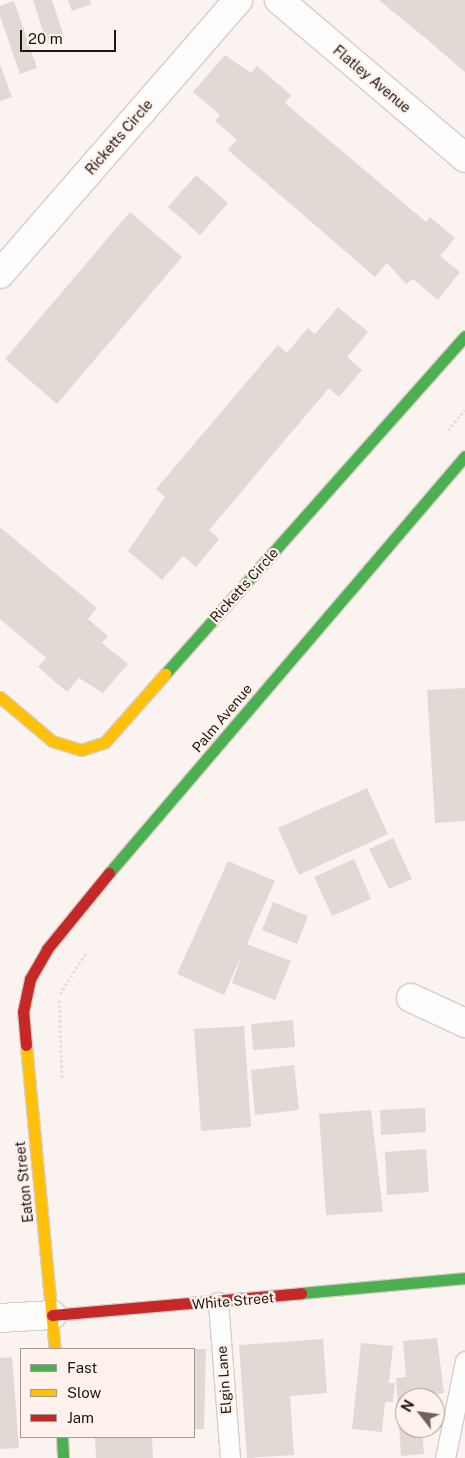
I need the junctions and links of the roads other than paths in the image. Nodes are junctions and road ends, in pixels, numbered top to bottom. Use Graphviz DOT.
graph roads {
  1 [pos="238,0"];
  2 [pos="279,0"];
  3 [pos="465,158"];
  4 [pos="0,274"];
  5 [pos="465,336"];
  6 [pos="465,456"];
  7 [pos="0,697"];
  8 [pos="411,998"];
  9 [pos="22,1012"];
  10 [pos="465,1023"];
  11 [pos="465,1278"];
  12 [pos="218,1302"];
  13 [pos="52,1315"];
  14 [pos="0,1318"];
  15 [pos="55,1348"];
  16 [pos="465,1361"];
  17 [pos="62,1438"];
  18 [pos="63,1458"];
  19 [pos="230,1458"];
  20 [pos="445,1458"];
  1 -- 4 [label="street, Ricketts Circle"];
  2 -- 3 [label="street, Flatley Avenue"];
  5 -- 7 [label="street, Ricketts Circle"];
  6 -- 9 [label="street, Palm Avenue"];
  8 -- 10 [label="street"];
  9 -- 13 [label="street, Eaton Street"];
  11 -- 12 [label="street, White Street"];
  12 -- 13 [label="street, White Street"];
  12 -- 19 [label="lane, Elgin Lane"];
  13 -- 14 [label="street, White Street"];
  13 -- 15 [label="street, Eaton Street"];
  16 -- 20 [label="lane"];
  17 -- 18 [label="street"];
}
